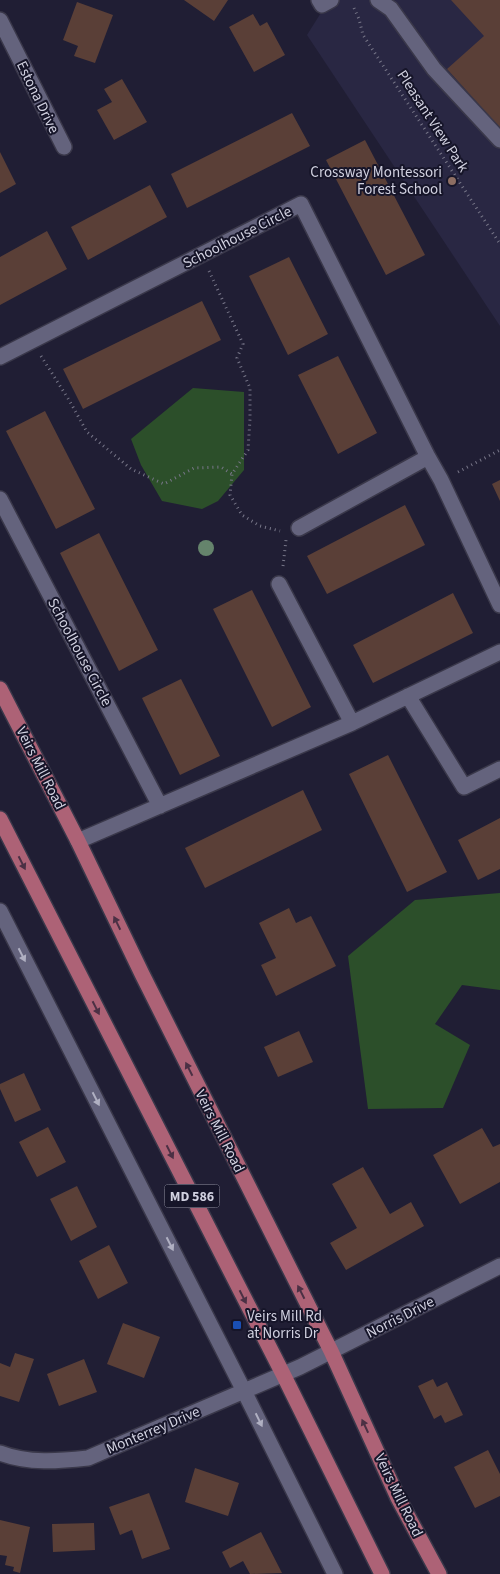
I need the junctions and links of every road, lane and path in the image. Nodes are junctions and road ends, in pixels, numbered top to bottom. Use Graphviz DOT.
graph roads {
  1 [pos="378,0"];
  2 [pos="354,8"];
  3 [pos="0,20"];
  4 [pos="500,140"];
  5 [pos="64,148"];
  6 [pos="500,244"];
  7 [pos="202,254"];
  8 [pos="31,341"];
  9 [pos="0,357"];
  10 [pos="500,450"];
  11 [pos="428,457"];
  12 [pos="232,474"];
  13 [pos="441,480"];
  14 [pos="0,499"];
  15 [pos="298,528"];
  16 [pos="279,584"];
  17 [pos="500,605"];
  18 [pos="500,652"];
  19 [pos="0,689"];
  20 [pos="408,696"];
  21 [pos="352,723"];
  22 [pos="500,769"];
  23 [pos="160,806"];
  24 [pos="0,819"];
  25 [pos="78,841"];
  26 [pos="0,911"];
  27 [pos="500,1266"];
  28 [pos="331,1351"];
  29 [pos="300,1367"];
  30 [pos="283,1374"];
  31 [pos="244,1391"];
  32 [pos="0,1453"];
  33 [pos="335,1574"];
  34 [pos="382,1574"];
  35 [pos="439,1574"];
  1 -- 4 [label="street"];
  2 -- 6 [label="path, Pleasant View Park"];
  3 -- 5 [label="street, Estona Drive"];
  7 -- 8 [label="street, Schoolhouse Circle"];
  7 -- 11 [label="street, Schoolhouse Circle"];
  7 -- 12 [label="path"];
  8 -- 9 [label="street, Schoolhouse Circle"];
  8 -- 12 [label="path"];
  10 -- 13 [label="path"];
  11 -- 13 [label="street, Schoolhouse Circle"];
  11 -- 15 [label="street"];
  12 -- 16 [label="path"];
  13 -- 17 [label="street, Schoolhouse Circle"];
  14 -- 23 [label="street, Schoolhouse Circle"];
  16 -- 21 [label="street"];
  18 -- 20 [label="street"];
  19 -- 25 [label="main road, Veirs Mill Road"];
  20 -- 21 [label="street"];
  20 -- 22 [label="street"];
  21 -- 23 [label="street"];
  23 -- 25 [label="street"];
  24 -- 30 [label="main road, MD 586, one-way"];
  28 -- 25 [label="main road, Veirs Mill Road, one-way"];
  26 -- 31 [label="street, one-way"];
  27 -- 28 [label="street, Norris Drive"];
  28 -- 29 [label="street, Norris Drive"];
  35 -- 28 [label="main road, Veirs Mill Road, one-way"];
  29 -- 30 [label="street, Monterrey Drive"];
  30 -- 31 [label="street, Monterrey Drive"];
  30 -- 34 [label="main road, MD 586"];
  31 -- 32 [label="street, Monterrey Drive"];
  31 -- 33 [label="street, one-way"];
}
